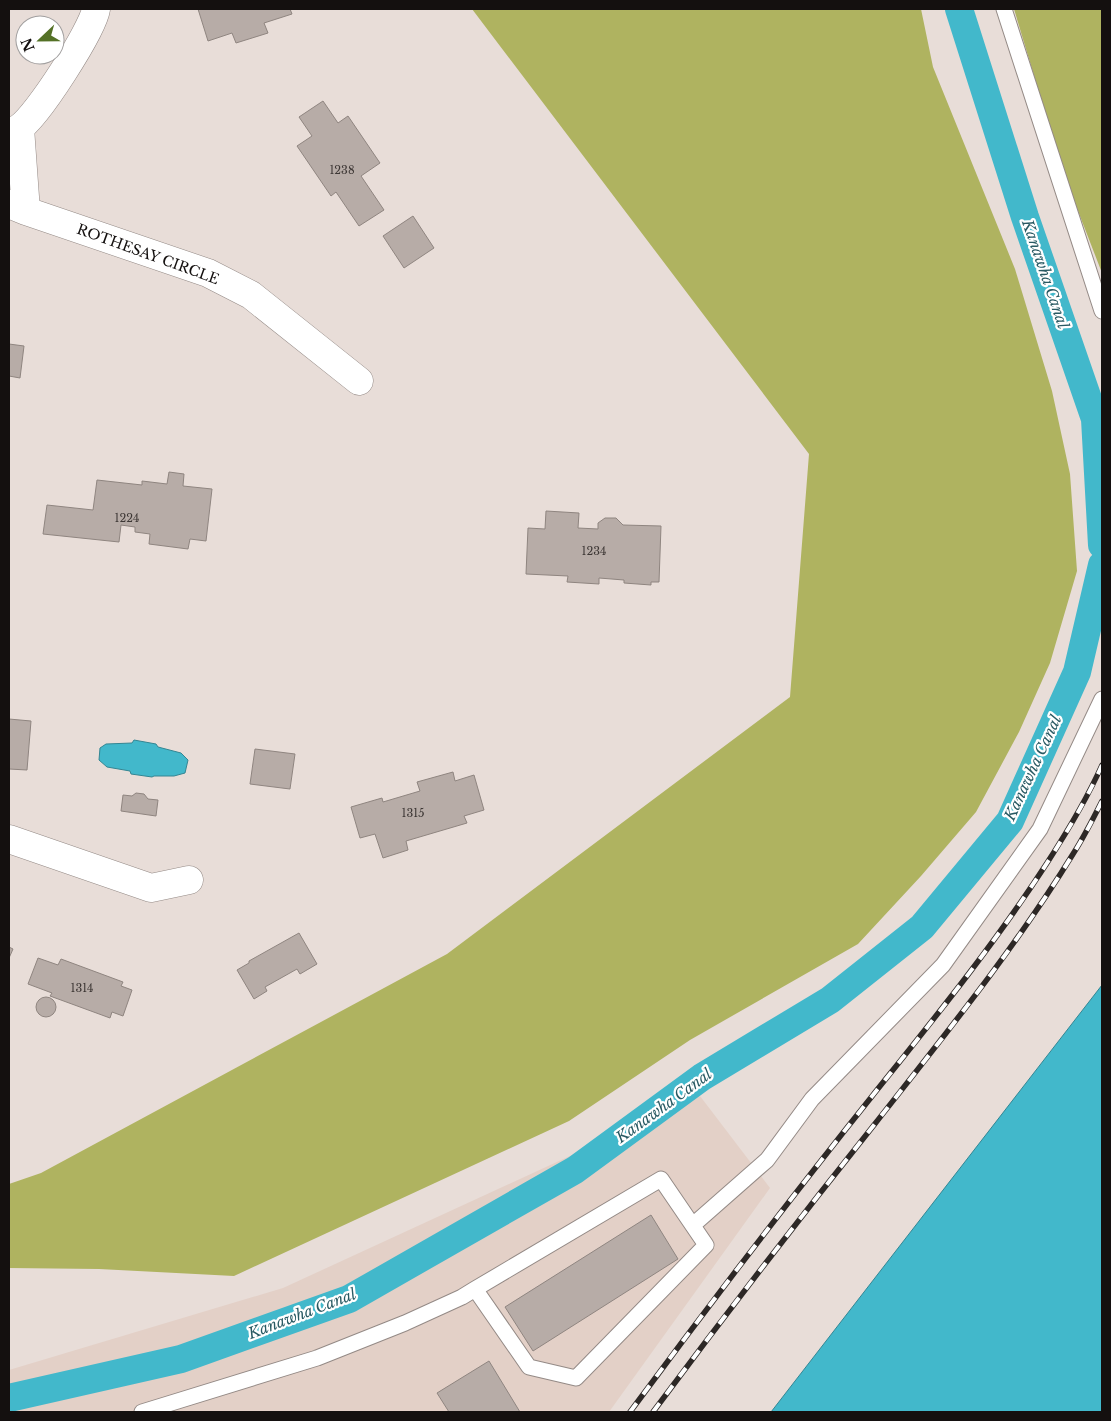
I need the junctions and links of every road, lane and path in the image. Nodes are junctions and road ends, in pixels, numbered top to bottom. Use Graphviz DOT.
graph roads {
  1 [pos="96,9"];
  2 [pos="1004,9"];
  3 [pos="14,131"];
  4 [pos="17,207"];
  5 [pos="1102,311"];
  6 [pos="360,381"];
  7 [pos="1102,698"];
  8 [pos="9,839"];
  9 [pos="189,880"];
  10 [pos="693,1225"];
  11 [pos="475,1289"];
  12 [pos="142,1412"];
  1 -- 3 [label="street, ROTHESAY CIRCLE"];
  2 -- 5 [label="lane"];
  3 -- 4 [label="street, ROTHESAY CIRCLE"];
  4 -- 6 [label="street, ROTHESAY CIRCLE"];
  7 -- 10 [label="lane"];
  8 -- 9 [label="street"];
  10 -- 11 [label="lane"];
  10 -- 11 [label="lane"];
  11 -- 12 [label="lane"];
}
